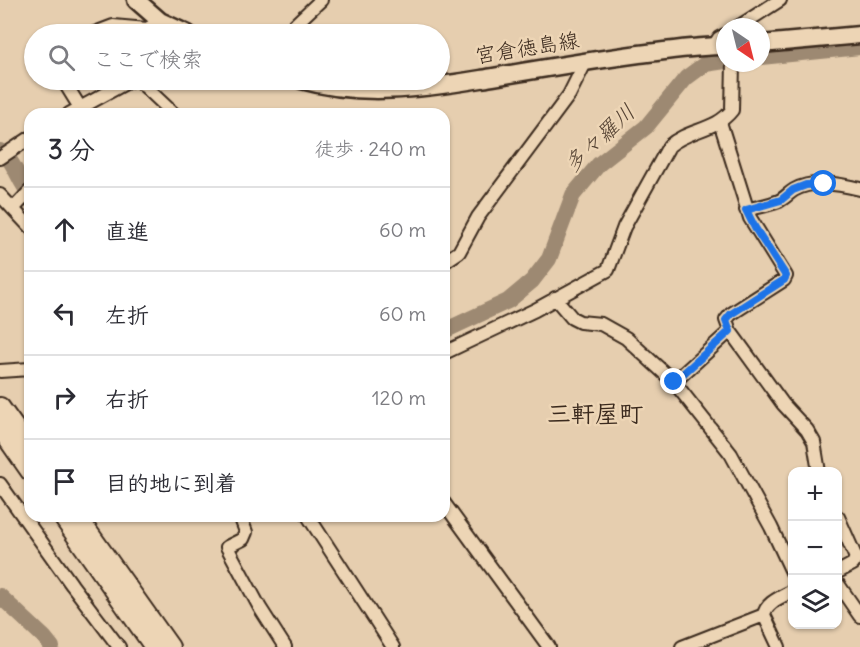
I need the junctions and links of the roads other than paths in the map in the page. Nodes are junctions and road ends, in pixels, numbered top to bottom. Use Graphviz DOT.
graph roads {
  1 [pos="136,0"];
  2 [pos="321,0"];
  3 [pos="780,0"];
  4 [pos="752,18"];
  5 [pos="160,21"];
  6 [pos="155,24"];
  7 [pos="166,24"];
  8 [pos="296,24"];
  9 [pos="860,35"];
  10 [pos="716,43"];
  11 [pos="770,43"];
  12 [pos="586,61"];
  13 [pos="733,72"];
  14 [pos="450,83"];
  15 [pos="68,90"];
  16 [pos="114,90"];
  17 [pos="149,90"];
  18 [pos="76,108"];
  19 [pos="85,108"];
  20 [pos="168,108"];
  21 [pos="720,122"];
  22 [pos="24,142"];
  23 [pos="0,158"];
  24 [pos="860,189"];
  25 [pos="0,195"];
  26 [pos="24,197"];
  27 [pos="8,209"];
  28 [pos="746,210"];
  29 [pos="24,222"];
  30 [pos="450,258"];
  31 [pos="555,298"];
  32 [pos="730,331"];
  33 [pos="450,350"];
  34 [pos="24,369"];
  35 [pos="0,371"];
  36 [pos="674,382"];
  37 [pos="0,407"];
  38 [pos="0,428"];
  39 [pos="24,441"];
  40 [pos="24,462"];
  41 [pos="818,467"];
  42 [pos="0,484"];
  43 [pos="450,511"];
  44 [pos="24,518"];
  45 [pos="27,522"];
  46 [pos="66,522"];
  47 [pos="81,522"];
  48 [pos="242,522"];
  49 [pos="312,522"];
  50 [pos="842,528"];
  51 [pos="788,563"];
  52 [pos="842,570"];
  53 [pos="842,591"];
  54 [pos="788,593"];
  55 [pos="764,615"];
  56 [pos="860,615"];
  57 [pos="119,647"];
  58 [pos="154,647"];
  59 [pos="170,647"];
  60 [pos="285,647"];
  61 [pos="393,647"];
  62 [pos="549,647"];
  63 [pos="682,647"];
  64 [pos="779,647"];
  1 -- 5 [label="main road"];
  2 -- 8 [label="street"];
  3 -- 4 [label="street"];
  5 -- 6 [label="street"];
  5 -- 7 [label="main road"];
  9 -- 11 [label="main road"];
  10 -- 12 [label="main road, 宮倉徳島線"];
  12 -- 14 [label="main road, 宮倉徳島線"];
  12 -- 30 [label="street"];
  13 -- 21 [label="street"];
  15 -- 18 [label="street"];
  16 -- 19 [label="street"];
  17 -- 20 [label="street"];
  21 -- 28 [label="street"];
  21 -- 31 [label="street"];
  22 -- 23 [label="street"];
  24 -- 28 [label="street"];
  25 -- 27 [label="street"];
  26 -- 27 [label="street"];
  27 -- 29 [label="street"];
  28 -- 32 [label="street"];
  31 -- 33 [label="street"];
  31 -- 36 [label="street"];
  32 -- 36 [label="street"];
  32 -- 41 [label="street"];
  34 -- 35 [label="street"];
  36 -- 51 [label="street"];
  37 -- 39 [label="highway"];
  38 -- 40 [label="highway"];
  42 -- 44 [label="street"];
  43 -- 62 [label="street"];
  45 -- 57 [label="street"];
  46 -- 58 [label="highway"];
  47 -- 59 [label="highway"];
  48 -- 60 [label="street"];
  49 -- 61 [label="street"];
  50 -- 52 [label="street"];
  53 -- 56 [label="street"];
  54 -- 55 [label="street"];
  55 -- 63 [label="street"];
  55 -- 64 [label="street"];
}
